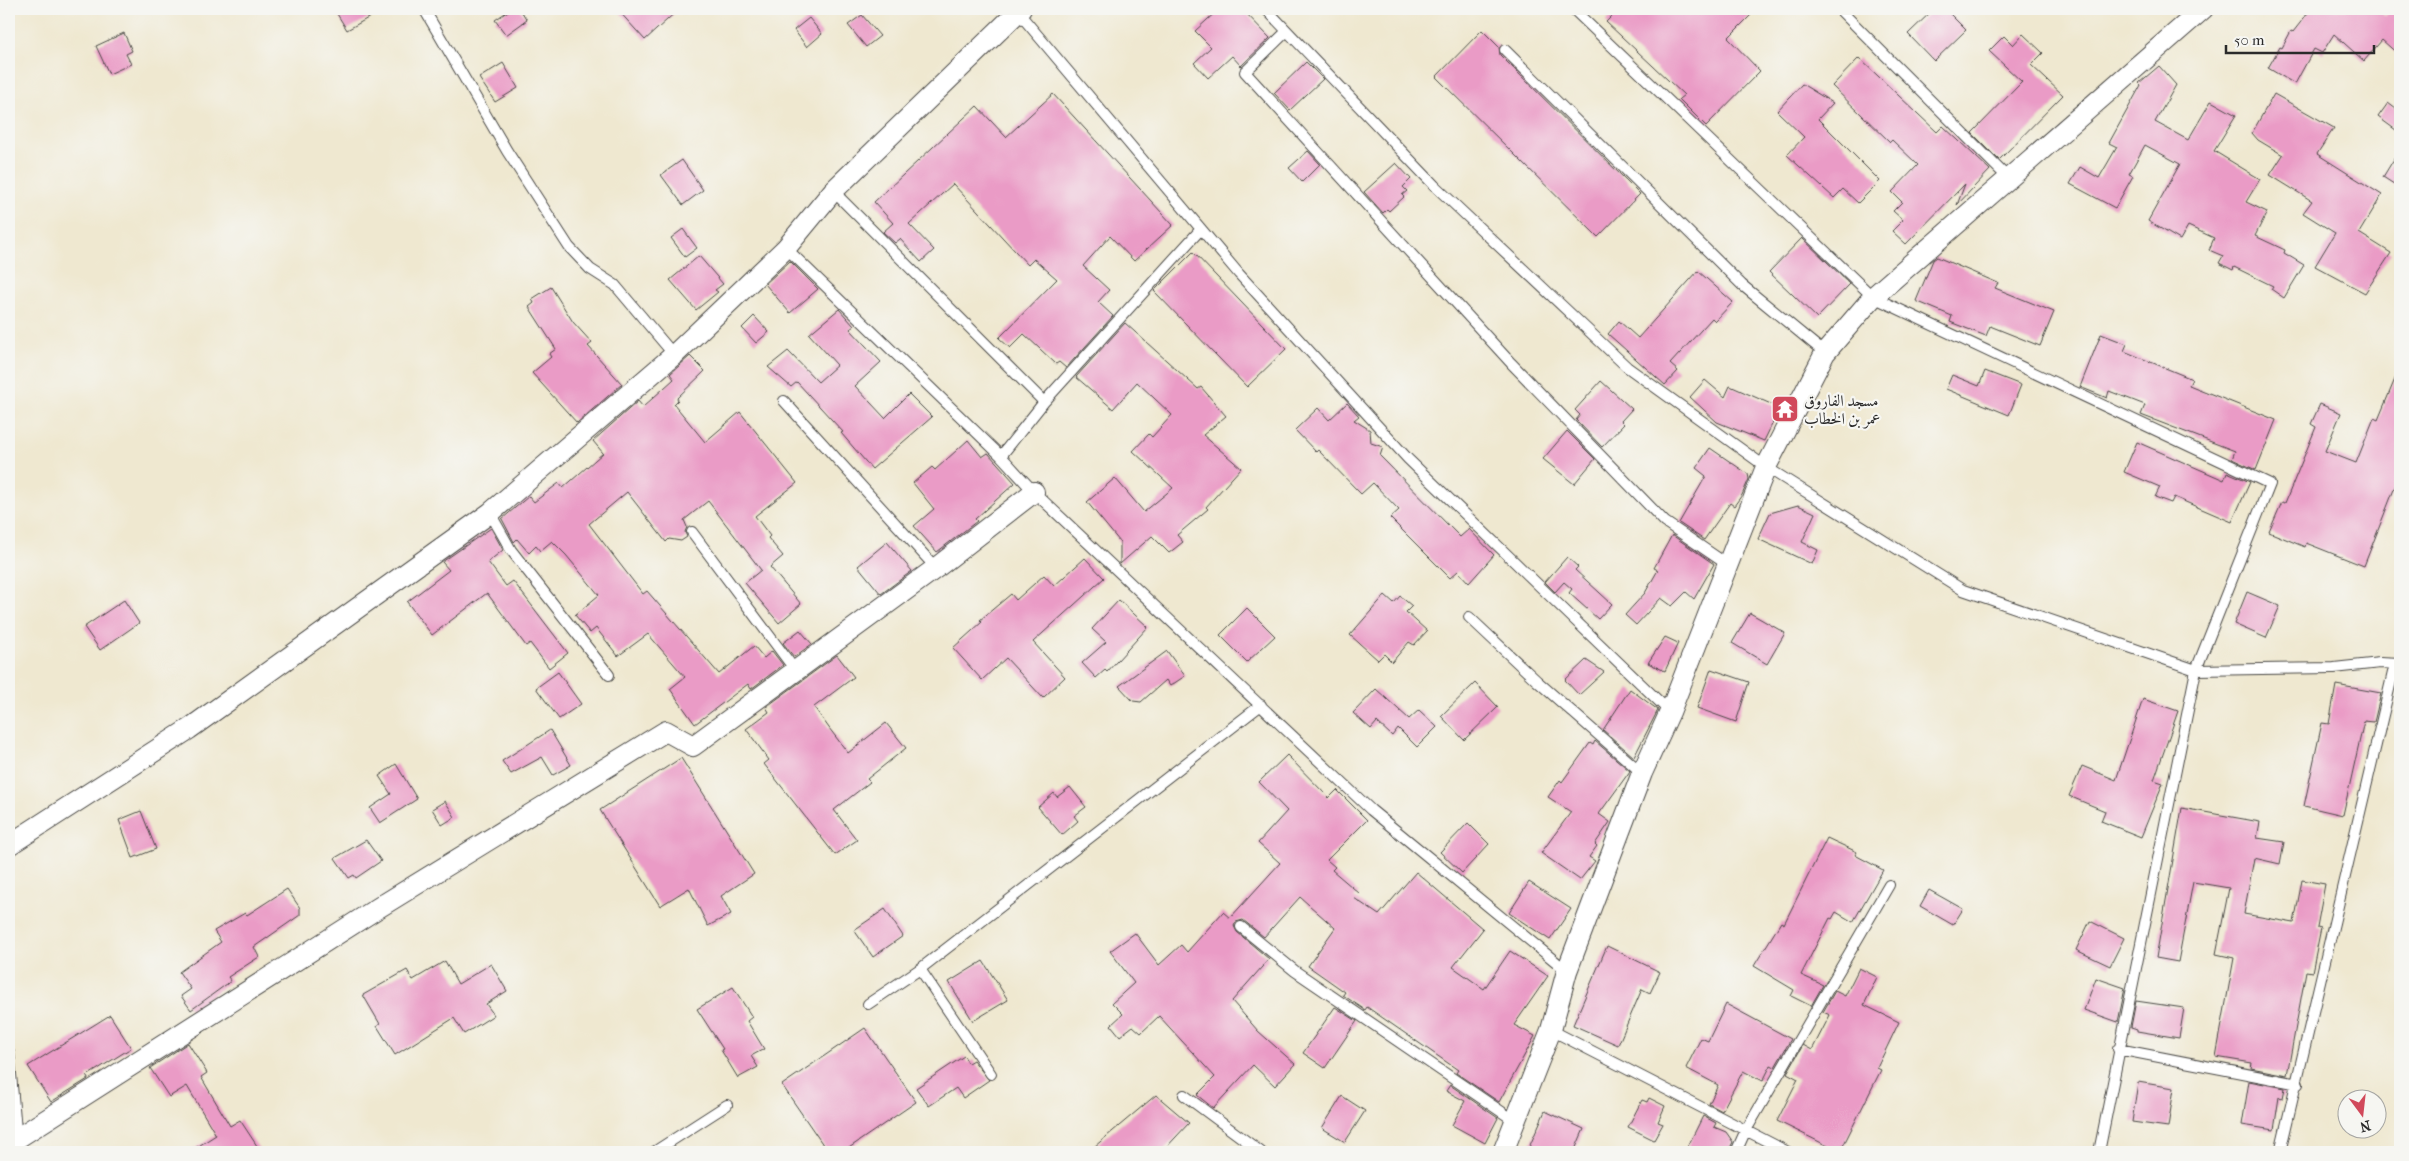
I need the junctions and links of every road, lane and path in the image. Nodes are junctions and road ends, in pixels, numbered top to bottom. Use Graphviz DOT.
graph roads {
  1 [pos="424,9"];
  2 [pos="1266,9"];
  3 [pos="1573,9"];
  4 [pos="1838,9"];
  5 [pos="2203,9"];
  6 [pos="1019,10"];
  7 [pos="1287,31"];
  8 [pos="1505,50"];
  9 [pos="2008,178"];
  10 [pos="833,191"];
  11 [pos="1201,229"];
  12 [pos="786,248"];
  13 [pos="1873,297"];
  14 [pos="1825,353"];
  15 [pos="674,355"];
  16 [pos="784,401"];
  17 [pos="1044,402"];
  18 [pos="1001,456"];
  19 [pos="1766,468"];
  20 [pos="1034,492"];
  21 [pos="490,513"];
  22 [pos="692,532"];
  23 [pos="1728,565"];
  24 [pos="936,568"];
  25 [pos="1469,617"];
  26 [pos="2397,664"];
  27 [pos="795,670"];
  28 [pos="2196,670"];
  29 [pos="608,675"];
  30 [pos="1261,705"];
  31 [pos="1670,712"];
  32 [pos="1642,773"];
  33 [pos="9,845"];
  34 [pos="1889,885"];
  35 [pos="1241,927"];
  36 [pos="920,969"];
  37 [pos="1567,971"];
  38 [pos="868,1004"];
  39 [pos="1551,1030"];
  40 [pos="2118,1049"];
  41 [pos="9,1052"];
  42 [pos="991,1074"];
  43 [pos="2298,1084"];
  44 [pos="1184,1095"];
  45 [pos="727,1105"];
  46 [pos="1515,1121"];
  47 [pos="1745,1132"];
  48 [pos="17,1146"];
  49 [pos="654,1152"];
  50 [pos="1262,1152"];
  51 [pos="1503,1152"];
  52 [pos="1736,1152"];
  53 [pos="1788,1152"];
  54 [pos="2099,1152"];
  55 [pos="2280,1152"];
  1 -- 15 [label="lane"];
  2 -- 7 [label="lane"];
  3 -- 13 [label="lane"];
  4 -- 9 [label="lane"];
  5 -- 9 [label="street"];
  6 -- 10 [label="street"];
  6 -- 11 [label="lane"];
  7 -- 19 [label="lane"];
  7 -- 23 [label="lane"];
  8 -- 14 [label="lane"];
  9 -- 13 [label="street"];
  10 -- 12 [label="street"];
  10 -- 17 [label="lane"];
  11 -- 17 [label="lane"];
  11 -- 31 [label="lane"];
  12 -- 15 [label="street"];
  12 -- 18 [label="lane"];
  13 -- 14 [label="street"];
  13 -- 28 [label="lane"];
  14 -- 19 [label="street"];
  15 -- 21 [label="street"];
  16 -- 24 [label="lane"];
  17 -- 18 [label="lane"];
  18 -- 20 [label="lane"];
  19 -- 23 [label="street"];
  19 -- 28 [label="lane"];
  20 -- 24 [label="street"];
  20 -- 30 [label="lane"];
  21 -- 29 [label="lane"];
  21 -- 33 [label="street"];
  22 -- 27 [label="lane"];
  23 -- 31 [label="street"];
  24 -- 27 [label="street"];
  25 -- 32 [label="lane"];
  26 -- 28 [label="lane"];
  26 -- 43 [label="lane"];
  27 -- 48 [label="street"];
  28 -- 40 [label="lane"];
  30 -- 36 [label="lane"];
  30 -- 37 [label="lane"];
  31 -- 32 [label="street"];
  32 -- 37 [label="street"];
  34 -- 47 [label="lane"];
  35 -- 46 [label="lane"];
  36 -- 38 [label="lane"];
  36 -- 42 [label="lane"];
  37 -- 39 [label="street"];
  39 -- 46 [label="street"];
  39 -- 47 [label="lane"];
  40 -- 43 [label="lane"];
  40 -- 54 [label="lane"];
  41 -- 48 [label="lane"];
  43 -- 55 [label="lane"];
  44 -- 50 [label="lane"];
  45 -- 49 [label="lane"];
  46 -- 51 [label="street"];
  47 -- 52 [label="lane"];
  47 -- 53 [label="lane"];
}
